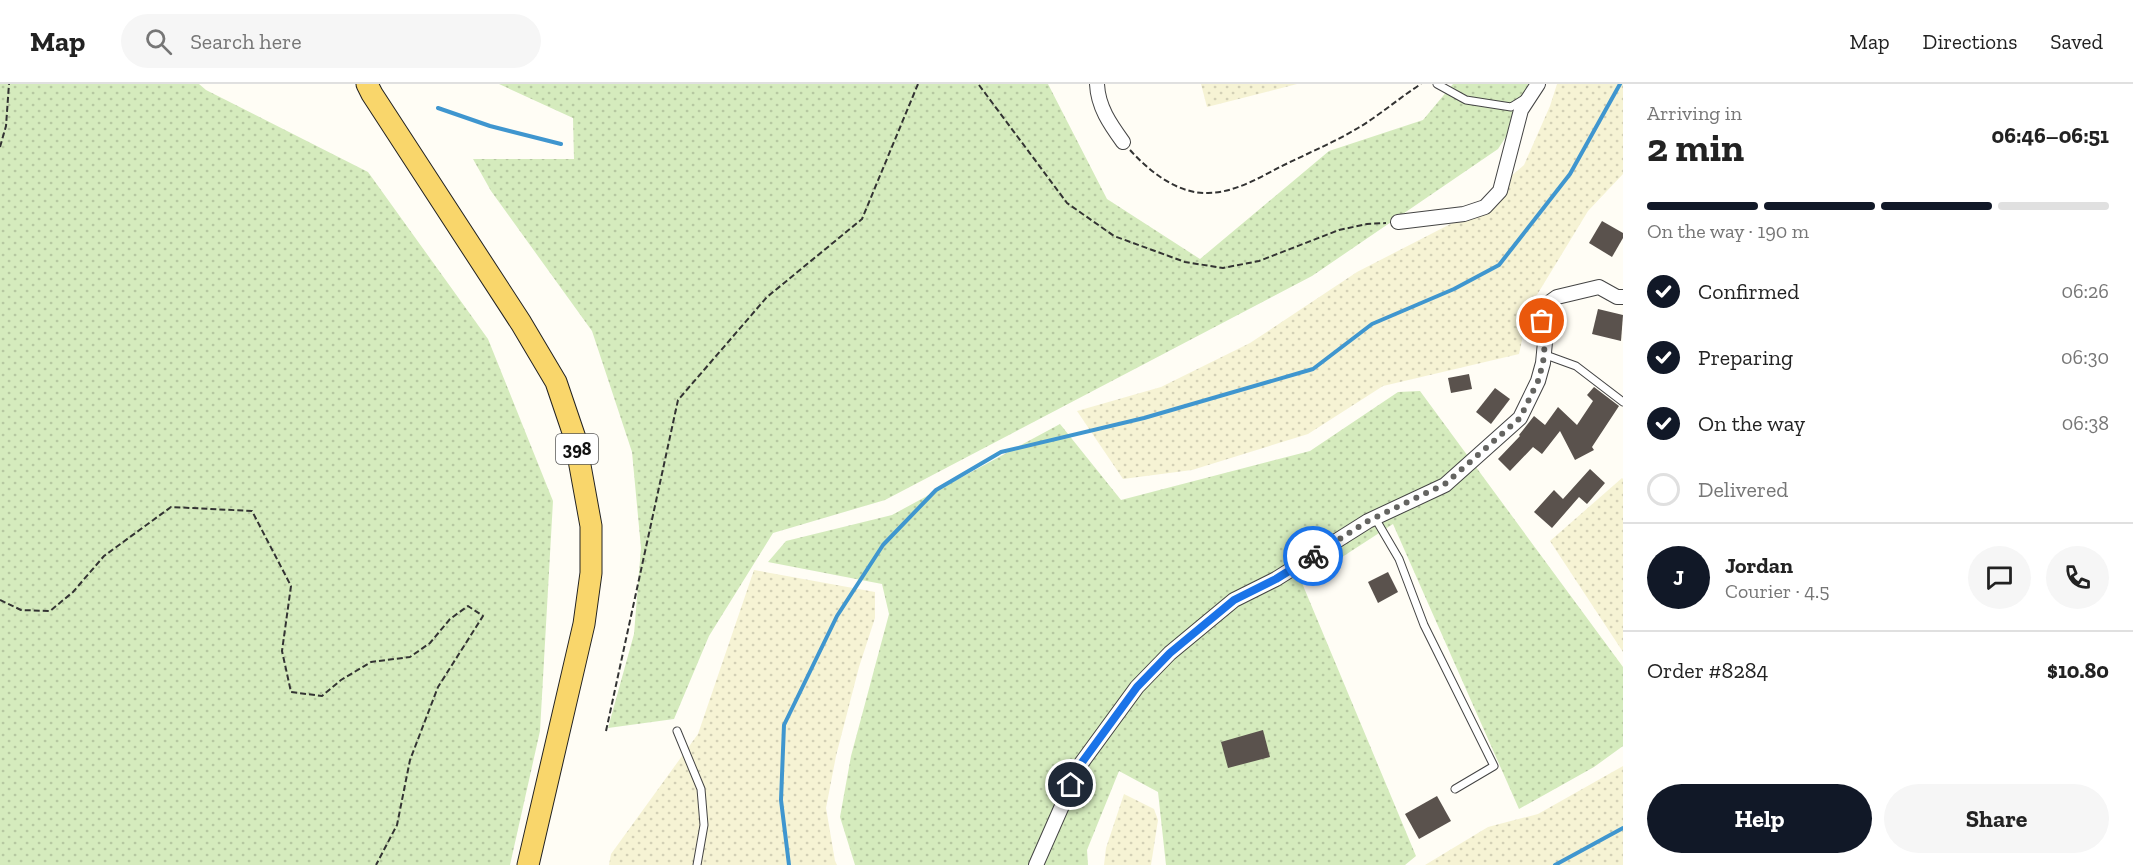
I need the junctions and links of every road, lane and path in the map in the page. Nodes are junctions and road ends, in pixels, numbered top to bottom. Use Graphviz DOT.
graph roads {
  1 [pos="9,84"];
  2 [pos="367,84"];
  3 [pos="918,84"];
  4 [pos="1097,84"];
  5 [pos="1421,84"];
  6 [pos="1437,84"];
  7 [pos="979,85"];
  8 [pos="1534,90"];
  9 [pos="1123,142"];
  10 [pos="0,147"];
  11 [pos="1398,222"];
  12 [pos="1623,297"];
  13 [pos="1544,354"];
  14 [pos="1623,402"];
  15 [pos="1375,518"];
  16 [pos="0,600"];
  17 [pos="606,731"];
  18 [pos="677,731"];
  19 [pos="1455,789"];
  20 [pos="376,865"];
  21 [pos="528,865"];
  22 [pos="697,865"];
  23 [pos="1036,865"];
  1 -- 10 [label="path"];
  2 -- 21 [label="main road, 398"];
  3 -- 17 [label="path"];
  4 -- 9 [label="street"];
  5 -- 9 [label="path"];
  6 -- 8 [label="lane"];
  7 -- 11 [label="path"];
  8 -- 11 [label="street"];
  12 -- 13 [label="street"];
  13 -- 14 [label="lane"];
  13 -- 15 [label="street"];
  15 -- 19 [label="lane"];
  15 -- 23 [label="street"];
  16 -- 20 [label="path"];
  18 -- 22 [label="lane"];
}
